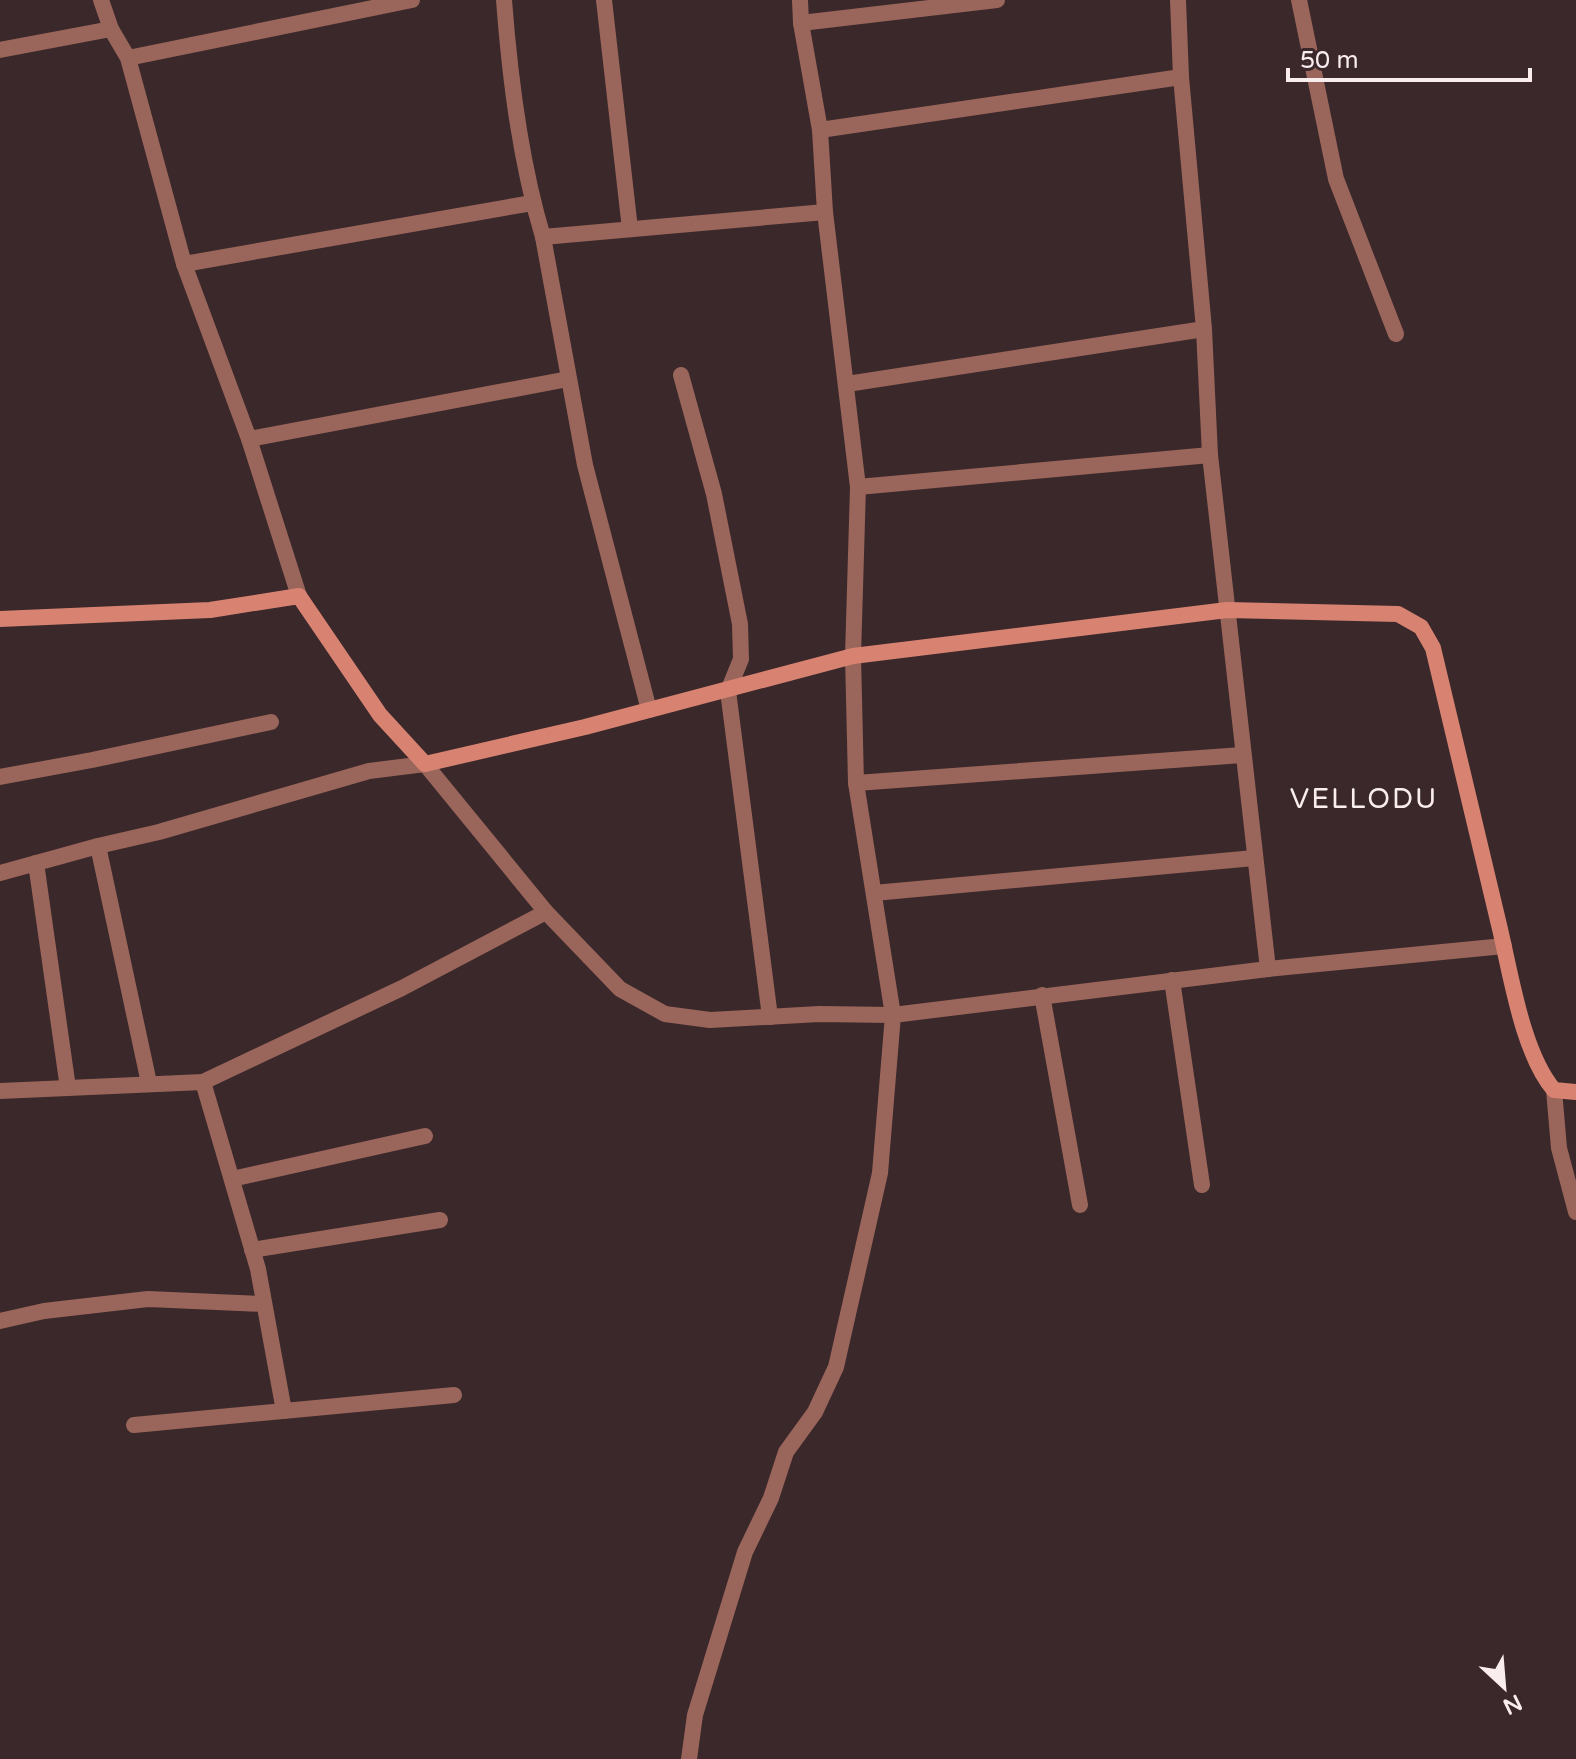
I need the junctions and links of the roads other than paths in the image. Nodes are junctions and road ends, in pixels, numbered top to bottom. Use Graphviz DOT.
graph roads {
  1 [pos="101,0"];
  2 [pos="412,0"];
  3 [pos="504,0"];
  4 [pos="604,0"];
  5 [pos="800,0"];
  6 [pos="997,0"];
  7 [pos="1178,0"];
  8 [pos="1299,0"];
  9 [pos="801,23"];
  10 [pos="111,29"];
  11 [pos="0,50"];
  12 [pos="128,58"];
  13 [pos="1181,77"];
  14 [pos="820,130"];
  15 [pos="532,203"];
  16 [pos="825,212"];
  17 [pos="630,229"];
  18 [pos="543,237"];
  19 [pos="184,264"];
  20 [pos="1204,329"];
  21 [pos="1396,334"];
  22 [pos="681,375"];
  23 [pos="568,379"];
  24 [pos="847,384"];
  25 [pos="249,439"];
  26 [pos="1210,455"];
  27 [pos="858,487"];
  28 [pos="299,596"];
  29 [pos="1227,610"];
  30 [pos="0,619"];
  31 [pos="853,656"];
  32 [pos="728,691"];
  33 [pos="649,710"];
  34 [pos="271,722"];
  35 [pos="1242,755"];
  36 [pos="425,764"];
  37 [pos="0,777"];
  38 [pos="856,783"];
  39 [pos="98,846"];
  40 [pos="1254,858"];
  41 [pos="36,863"];
  42 [pos="0,873"];
  43 [pos="874,893"];
  44 [pos="546,912"];
  45 [pos="1504,946"];
  46 [pos="1268,969"];
  47 [pos="1172,980"];
  48 [pos="1042,995"];
  49 [pos="893,1015"];
  50 [pos="770,1017"];
  51 [pos="203,1082"];
  52 [pos="149,1083"];
  53 [pos="68,1088"];
  54 [pos="1554,1090"];
  55 [pos="0,1091"];
  56 [pos="1576,1092"];
  57 [pos="425,1136"];
  58 [pos="232,1179"];
  59 [pos="1202,1185"];
  60 [pos="1080,1205"];
  61 [pos="1576,1212"];
  62 [pos="440,1220"];
  63 [pos="252,1250"];
  64 [pos="264,1304"];
  65 [pos="0,1321"];
  66 [pos="454,1395"];
  67 [pos="284,1411"];
  68 [pos="134,1425"];
  69 [pos="689,1759"];
  1 -- 10 [label="street"];
  2 -- 12 [label="street"];
  3 -- 15 [label="street"];
  4 -- 17 [label="street"];
  5 -- 9 [label="street"];
  6 -- 9 [label="street"];
  7 -- 13 [label="street"];
  8 -- 21 [label="street"];
  9 -- 14 [label="street"];
  10 -- 11 [label="street"];
  10 -- 12 [label="street"];
  12 -- 19 [label="street"];
  13 -- 14 [label="street"];
  13 -- 20 [label="street"];
  14 -- 16 [label="street"];
  15 -- 18 [label="street"];
  15 -- 19 [label="street"];
  16 -- 17 [label="street"];
  16 -- 24 [label="street"];
  17 -- 18 [label="street"];
  18 -- 23 [label="street"];
  19 -- 25 [label="street"];
  20 -- 24 [label="street"];
  20 -- 26 [label="street"];
  22 -- 32 [label="street"];
  23 -- 25 [label="street"];
  23 -- 33 [label="street"];
  24 -- 27 [label="street"];
  25 -- 28 [label="street"];
  26 -- 27 [label="street"];
  26 -- 29 [label="street"];
  27 -- 31 [label="street"];
  28 -- 30 [label="main road"];
  28 -- 36 [label="main road"];
  29 -- 31 [label="main road"];
  29 -- 35 [label="street"];
  29 -- 45 [label="main road"];
  31 -- 32 [label="main road"];
  31 -- 38 [label="street"];
  32 -- 33 [label="main road"];
  32 -- 50 [label="street"];
  33 -- 36 [label="main road"];
  34 -- 37 [label="street"];
  35 -- 38 [label="street"];
  35 -- 40 [label="street"];
  36 -- 39 [label="street"];
  36 -- 44 [label="street"];
  38 -- 43 [label="street"];
  39 -- 41 [label="street"];
  39 -- 52 [label="street"];
  40 -- 43 [label="street"];
  40 -- 46 [label="street"];
  41 -- 42 [label="street"];
  41 -- 53 [label="street"];
  43 -- 49 [label="street"];
  44 -- 50 [label="street"];
  44 -- 51 [label="street"];
  45 -- 46 [label="street"];
  45 -- 54 [label="main road"];
  46 -- 47 [label="street"];
  47 -- 48 [label="street"];
  47 -- 59 [label="street"];
  48 -- 49 [label="street"];
  48 -- 60 [label="street"];
  49 -- 50 [label="street"];
  49 -- 69 [label="street"];
  51 -- 52 [label="street"];
  51 -- 58 [label="street"];
  52 -- 53 [label="street"];
  53 -- 55 [label="street"];
  54 -- 56 [label="main road"];
  54 -- 61 [label="street"];
  57 -- 58 [label="street"];
  58 -- 63 [label="street"];
  62 -- 63 [label="street"];
  63 -- 64 [label="street"];
  64 -- 65 [label="street"];
  64 -- 67 [label="street"];
  66 -- 67 [label="street"];
  67 -- 68 [label="street"];
}
